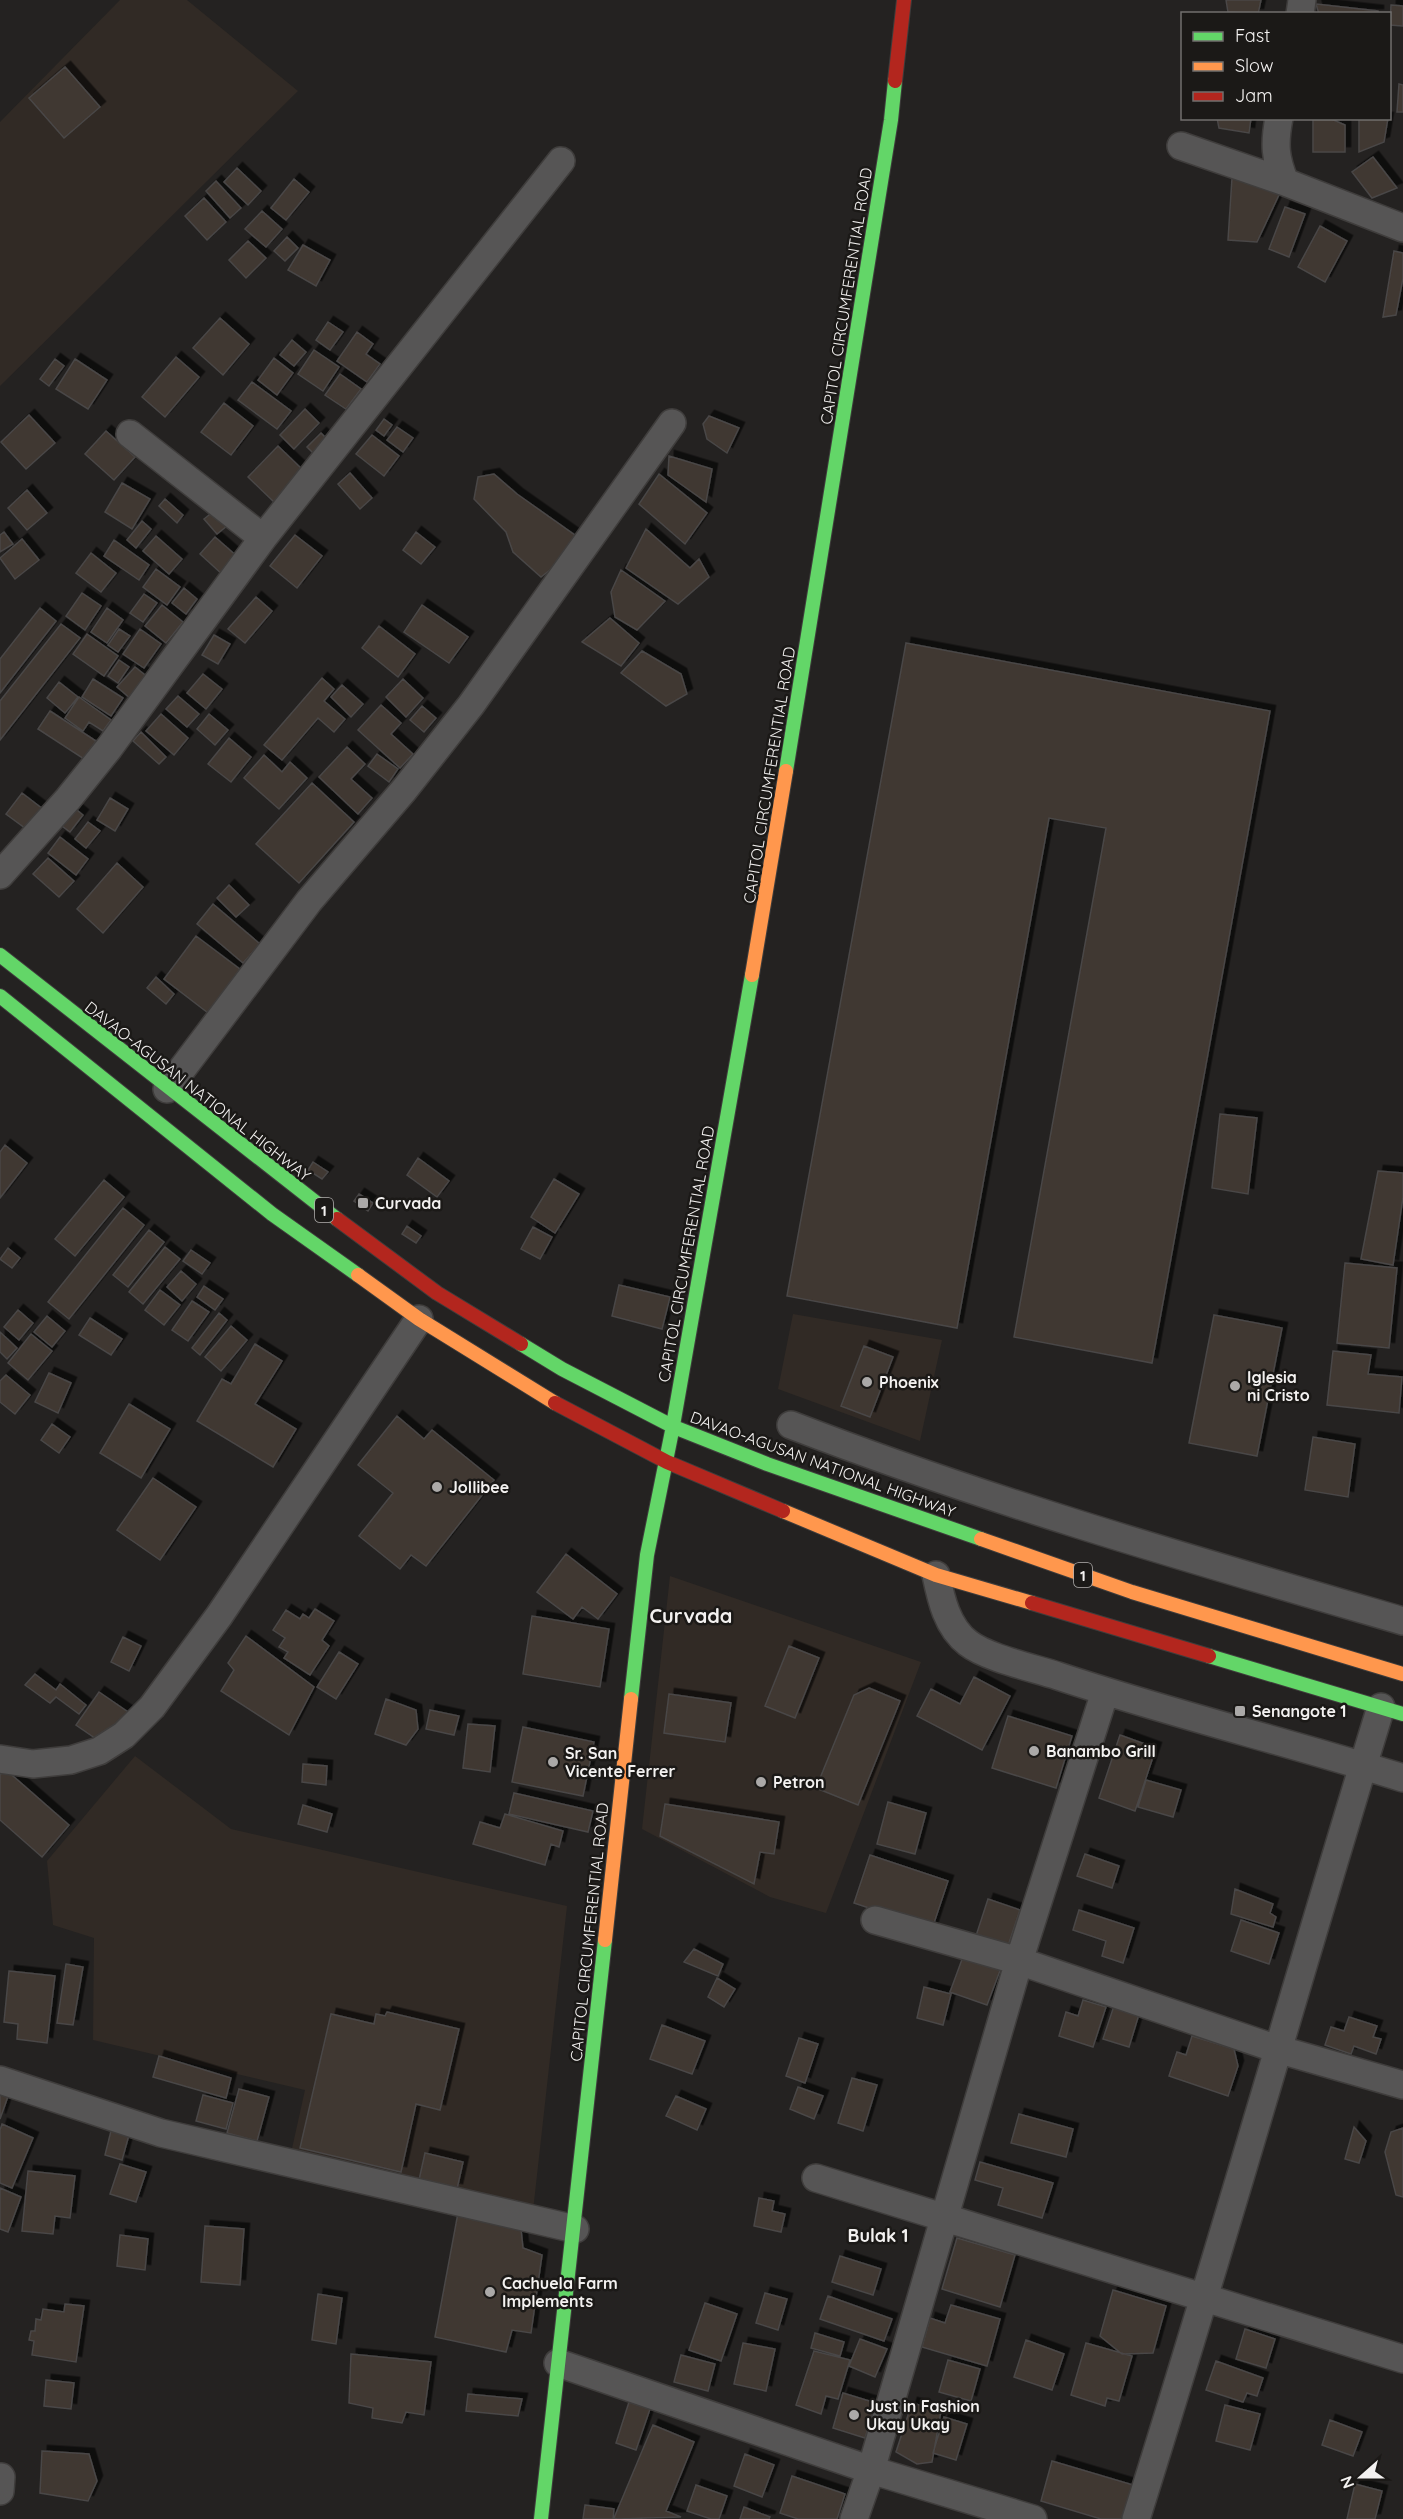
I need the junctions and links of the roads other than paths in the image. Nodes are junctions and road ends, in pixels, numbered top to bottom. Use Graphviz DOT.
graph roads {
  1 [pos="904,0"];
  2 [pos="1279,120"];
  3 [pos="1181,146"];
  4 [pos="561,161"];
  5 [pos="1285,182"];
  6 [pos="1403,228"];
  7 [pos="672,423"];
  8 [pos="130,434"];
  9 [pos="262,538"];
  10 [pos="0,875"];
  11 [pos="0,955"];
  12 [pos="0,996"];
  13 [pos="167,1089"];
  14 [pos="419,1319"];
  15 [pos="791,1425"];
  16 [pos="674,1427"];
  17 [pos="667,1462"];
  18 [pos="936,1575"];
  19 [pos="1403,1621"];
  20 [pos="1403,1674"];
  21 [pos="1105,1692"];
  22 [pos="1392,1710"];
  23 [pos="0,1759"];
  24 [pos="1363,1765"];
  25 [pos="1403,1778"];
  26 [pos="875,1920"];
  27 [pos="1019,1961"];
  28 [pos="1277,2049"];
  29 [pos="0,2080"];
  30 [pos="1403,2085"];
  31 [pos="816,2178"];
  32 [pos="944,2218"];
  33 [pos="575,2229"];
  34 [pos="1205,2298"];
  35 [pos="1403,2359"];
  36 [pos="558,2363"];
  37 [pos="871,2470"];
  38 [pos="1,2477"];
  39 [pos="0,2491"];
  40 [pos="542,2519"];
  41 [pos="854,2519"];
  42 [pos="1033,2519"];
  43 [pos="1136,2519"];
  1 -- 16 [label="main road, CAPITOL CIRCUMFERENTIAL ROAD"];
  2 -- 5 [label="street"];
  3 -- 5 [label="street"];
  4 -- 9 [label="street"];
  5 -- 6 [label="street"];
  7 -- 13 [label="street"];
  8 -- 9 [label="street"];
  9 -- 10 [label="street"];
  11 -- 13 [label="main road, DAVAO-AGUSAN NATIONAL HIGHWAY / 1"];
  12 -- 14 [label="main road, 1"];
  13 -- 16 [label="main road, DAVAO-AGUSAN NATIONAL HIGHWAY / 1"];
  14 -- 17 [label="main road, 1"];
  14 -- 23 [label="street"];
  15 -- 19 [label="street"];
  16 -- 17 [label="main road, CAPITOL CIRCUMFERENTIAL ROAD"];
  16 -- 20 [label="main road, DAVAO-AGUSAN NATIONAL HIGHWAY / 1"];
  17 -- 18 [label="main road, 1"];
  17 -- 33 [label="main road, CAPITOL CIRCUMFERENTIAL ROAD"];
  18 -- 21 [label="street"];
  18 -- 22 [label="main road, 1"];
  21 -- 24 [label="street"];
  21 -- 27 [label="street"];
  22 -- 24 [label="street"];
  24 -- 25 [label="street"];
  24 -- 28 [label="street"];
  26 -- 27 [label="street"];
  27 -- 28 [label="street"];
  27 -- 32 [label="street"];
  28 -- 30 [label="street"];
  28 -- 34 [label="street"];
  29 -- 33 [label="street"];
  31 -- 32 [label="street"];
  32 -- 34 [label="street"];
  32 -- 37 [label="street"];
  33 -- 36 [label="main road, CAPITOL CIRCUMFERENTIAL ROAD"];
  34 -- 35 [label="street"];
  34 -- 43 [label="street"];
  36 -- 37 [label="street"];
  36 -- 40 [label="main road, CAPITOL CIRCUMFERENTIAL ROAD"];
  37 -- 41 [label="street"];
  37 -- 42 [label="street"];
  38 -- 39 [label="street"];
}
